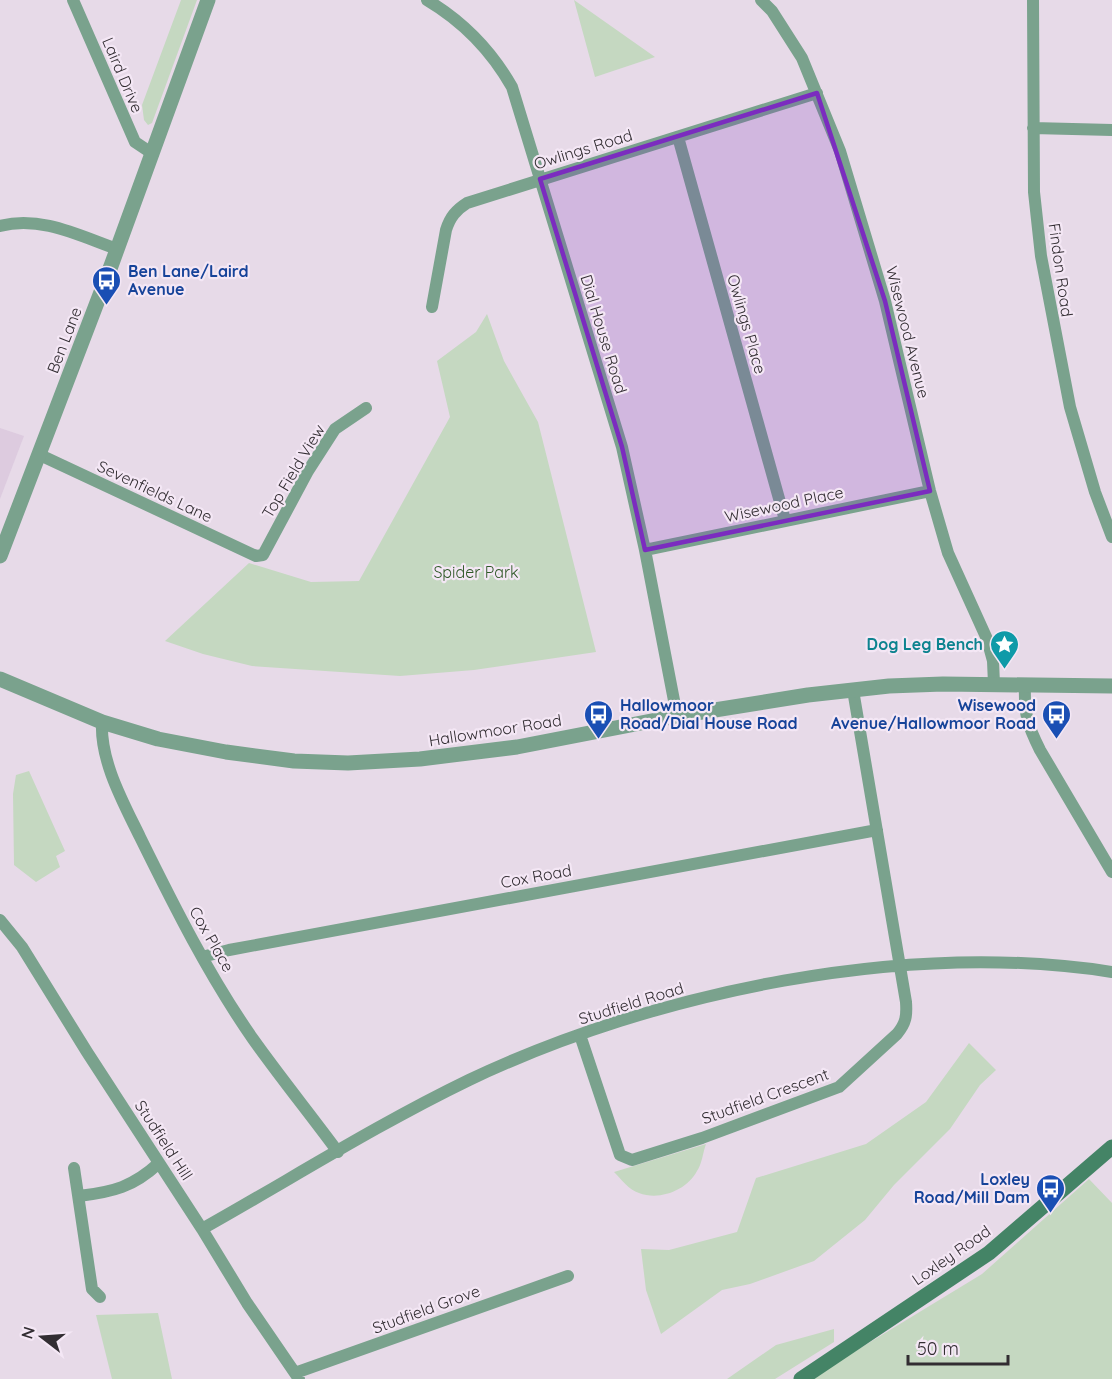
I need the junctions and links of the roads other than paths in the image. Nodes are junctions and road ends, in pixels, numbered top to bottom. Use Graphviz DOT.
graph roads {
  1 [pos="73,0"];
  2 [pos="207,0"];
  3 [pos="427,0"];
  4 [pos="761,0"];
  5 [pos="1033,0"];
  6 [pos="817,93"];
  7 [pos="1033,128"];
  8 [pos="1112,130"];
  9 [pos="678,137"];
  10 [pos="153,154"];
  11 [pos="540,179"];
  12 [pos="0,226"];
  13 [pos="117,249"];
  14 [pos="432,307"];
  15 [pos="366,408"];
  16 [pos="40,455"];
  17 [pos="930,490"];
  18 [pos="785,520"];
  19 [pos="1111,531"];
  20 [pos="645,550"];
  21 [pos="0,556"];
  22 [pos="256,556"];
  23 [pos="0,679"];
  24 [pos="994,684"];
  25 [pos="1025,685"];
  26 [pos="1112,686"];
  27 [pos="853,690"];
  28 [pos="676,716"];
  29 [pos="102,722"];
  30 [pos="877,830"];
  31 [pos="1112,872"];
  32 [pos="0,920"];
  33 [pos="202,957"];
  34 [pos="899,966"];
  35 [pos="1112,972"];
  36 [pos="580,1035"];
  37 [pos="1112,1147"];
  38 [pos="338,1152"];
  39 [pos="159,1163"];
  40 [pos="74,1168"];
  41 [pos="79,1196"];
  42 [pos="202,1229"];
  43 [pos="568,1276"];
  44 [pos="100,1297"];
  45 [pos="297,1376"];
  46 [pos="801,1379"];
  1 -- 10 [label="street, Laird Drive"];
  2 -- 10 [label="street, Ben Lane"];
  3 -- 11 [label="street, Dial House Road"];
  4 -- 6 [label="street, Wisewood Avenue"];
  5 -- 7 [label="street, Findon Road"];
  6 -- 9 [label="street, Owlings Road"];
  6 -- 17 [label="street, Wisewood Avenue"];
  7 -- 8 [label="street"];
  7 -- 19 [label="street, Findon Road"];
  9 -- 11 [label="street, Owlings Road"];
  9 -- 18 [label="street, Owlings Place"];
  10 -- 13 [label="street, Ben Lane"];
  11 -- 14 [label="street, Owlings Road"];
  11 -- 20 [label="street, Dial House Road"];
  12 -- 13 [label="street"];
  13 -- 16 [label="street, Ben Lane"];
  15 -- 22 [label="street, Top Field View"];
  16 -- 21 [label="street, Ben Lane"];
  16 -- 22 [label="street, Sevenfields Lane"];
  17 -- 18 [label="street, Wisewood Place"];
  17 -- 24 [label="street, Wisewood Avenue"];
  18 -- 20 [label="street, Wisewood Place"];
  20 -- 28 [label="street, Dial House Road"];
  23 -- 29 [label="street, Hallowmoor Road"];
  24 -- 25 [label="street, Hallowmoor Road"];
  24 -- 27 [label="street, Hallowmoor Road"];
  25 -- 26 [label="street, Hallowmoor Road"];
  25 -- 31 [label="street"];
  27 -- 28 [label="street, Hallowmoor Road"];
  27 -- 30 [label="street, Studfield Crescent"];
  28 -- 29 [label="street, Hallowmoor Road"];
  29 -- 33 [label="street, Cox Place"];
  30 -- 33 [label="street, Cox Road"];
  30 -- 34 [label="street, Studfield Crescent"];
  32 -- 39 [label="street, Studfield Hill"];
  33 -- 38 [label="street, Cox Place"];
  34 -- 35 [label="street, Studfield Road"];
  34 -- 36 [label="street, Studfield Road"];
  34 -- 36 [label="street, Studfield Crescent"];
  36 -- 38 [label="street, Studfield Road"];
  37 -- 46 [label="main road, Loxley Road"];
  38 -- 42 [label="street, Studfield Road"];
  39 -- 41 [label="street"];
  39 -- 42 [label="street, Studfield Hill"];
  40 -- 41 [label="street"];
  41 -- 44 [label="street"];
  42 -- 45 [label="street, Studfield Hill"];
  43 -- 45 [label="street, Studfield Grove"];
}
